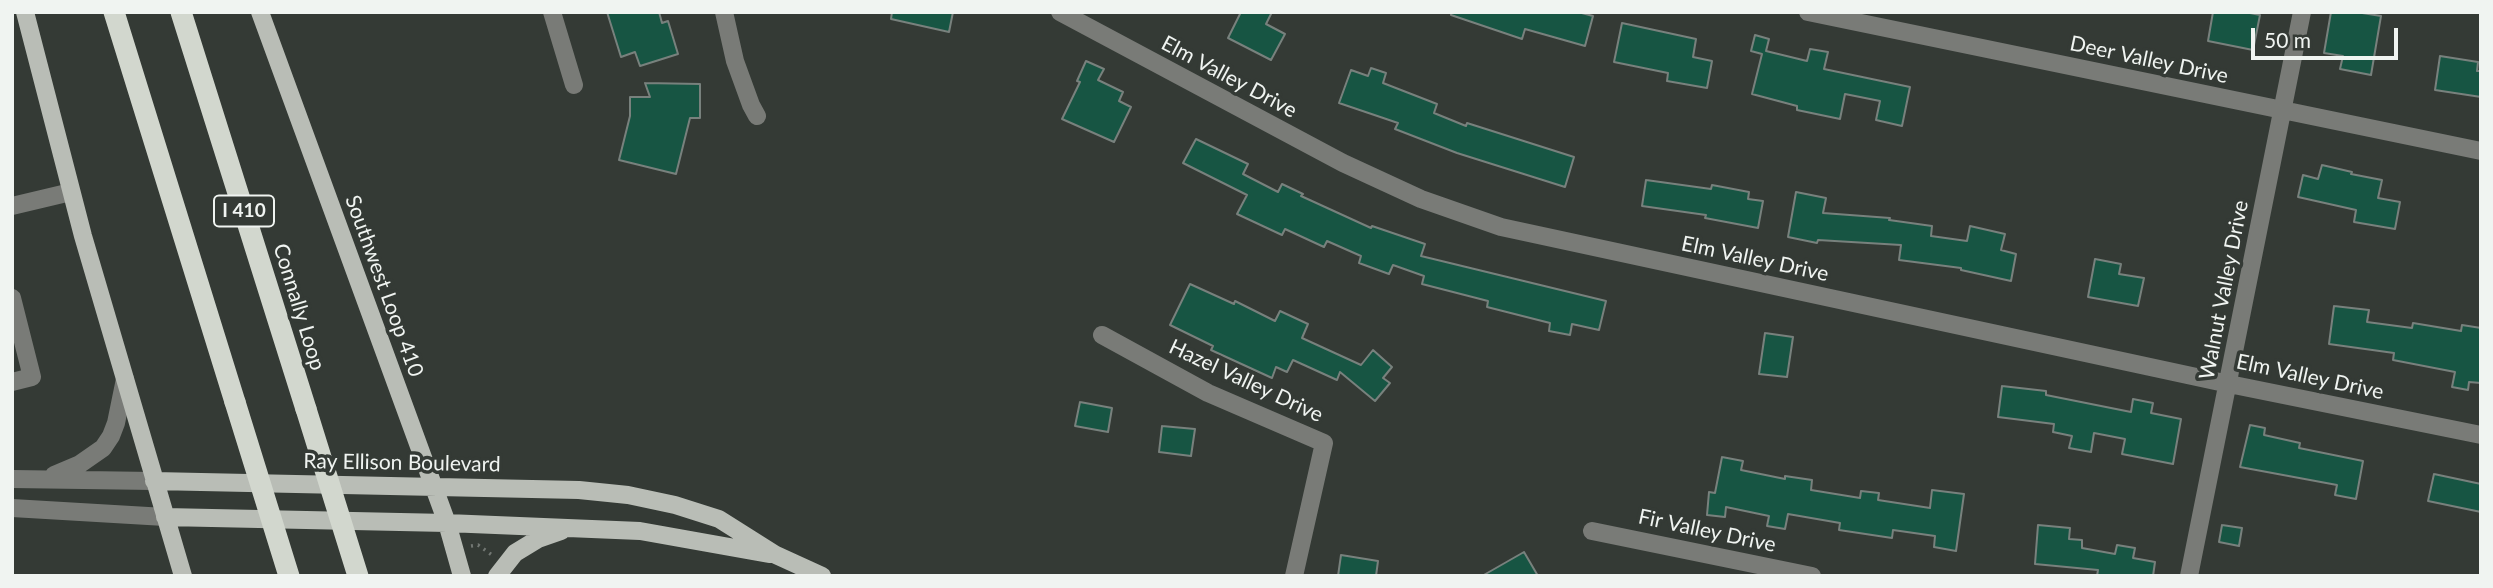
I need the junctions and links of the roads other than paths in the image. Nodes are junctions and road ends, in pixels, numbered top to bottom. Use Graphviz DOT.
graph roads {
  1 [pos="25,12"];
  2 [pos="114,12"];
  3 [pos="181,12"];
  4 [pos="260,12"];
  5 [pos="552,12"];
  6 [pos="724,12"];
  7 [pos="1060,12"];
  8 [pos="1808,12"];
  9 [pos="2302,12"];
  10 [pos="574,85"];
  11 [pos="2284,111"];
  12 [pos="758,116"];
  13 [pos="2481,151"];
  14 [pos="71,192"];
  15 [pos="12,206"];
  16 [pos="12,299"];
  17 [pos="1102,335"];
  18 [pos="125,379"];
  19 [pos="12,382"];
  20 [pos="2229,384"];
  21 [pos="2481,435"];
  22 [pos="47,478"];
  23 [pos="12,479"];
  24 [pos="154,481"];
  25 [pos="434,487"];
  26 [pos="12,508"];
  27 [pos="165,517"];
  28 [pos="447,523"];
  29 [pos="573,527"];
  30 [pos="1592,531"];
  31 [pos="776,555"];
  32 [pos="497,567"];
  33 [pos="803,572"];
  34 [pos="183,576"];
  35 [pos="289,576"];
  36 [pos="358,576"];
  37 [pos="462,576"];
  38 [pos="822,576"];
  39 [pos="1294,576"];
  40 [pos="1812,576"];
  41 [pos="2189,576"];
  1 -- 14 [label="main road"];
  2 -- 35 [label="highway, bridge"];
  3 -- 36 [label="highway, Connally Loop / I 410, bridge"];
  4 -- 25 [label="main road, Southwest Loop 410"];
  5 -- 10 [label="street"];
  6 -- 12 [label="street"];
  7 -- 20 [label="street, Elm Valley Drive"];
  8 -- 11 [label="street, Deer Valley Drive"];
  9 -- 11 [label="street, Walnut Valley Drive"];
  11 -- 13 [label="street, Deer Valley Drive"];
  11 -- 20 [label="street, Walnut Valley Drive"];
  14 -- 15 [label="street"];
  14 -- 18 [label="main road"];
  16 -- 19 [label="street"];
  17 -- 39 [label="street, Hazel Valley Drive"];
  18 -- 22 [label="street"];
  18 -- 24 [label="main road"];
  20 -- 21 [label="street, Elm Valley Drive"];
  20 -- 41 [label="street, Walnut Valley Drive"];
  22 -- 23 [label="street, Ray Ellison Boulevard"];
  22 -- 24 [label="street, Ray Ellison Boulevard"];
  24 -- 25 [label="main road, Ray Ellison Boulevard"];
  24 -- 27 [label="main road"];
  25 -- 28 [label="main road, Southwest Loop 410"];
  25 -- 31 [label="main road, Ray Ellison Boulevard"];
  26 -- 27 [label="street, Ray Ellison Boulevard"];
  27 -- 28 [label="main road, Ray Ellison Boulevard"];
  27 -- 34 [label="main road"];
  28 -- 29 [label="main road, Ray Ellison Boulevard"];
  28 -- 37 [label="main road, Southwest Loop 410"];
  29 -- 31 [label="main road, Ray Ellison Boulevard"];
  29 -- 32 [label="main road"];
  30 -- 40 [label="street, Fir Valley Drive"];
  31 -- 33 [label="main road, Ray Ellison Boulevard"];
  33 -- 38 [label="main road, Ray Ellison Boulevard"];
}
